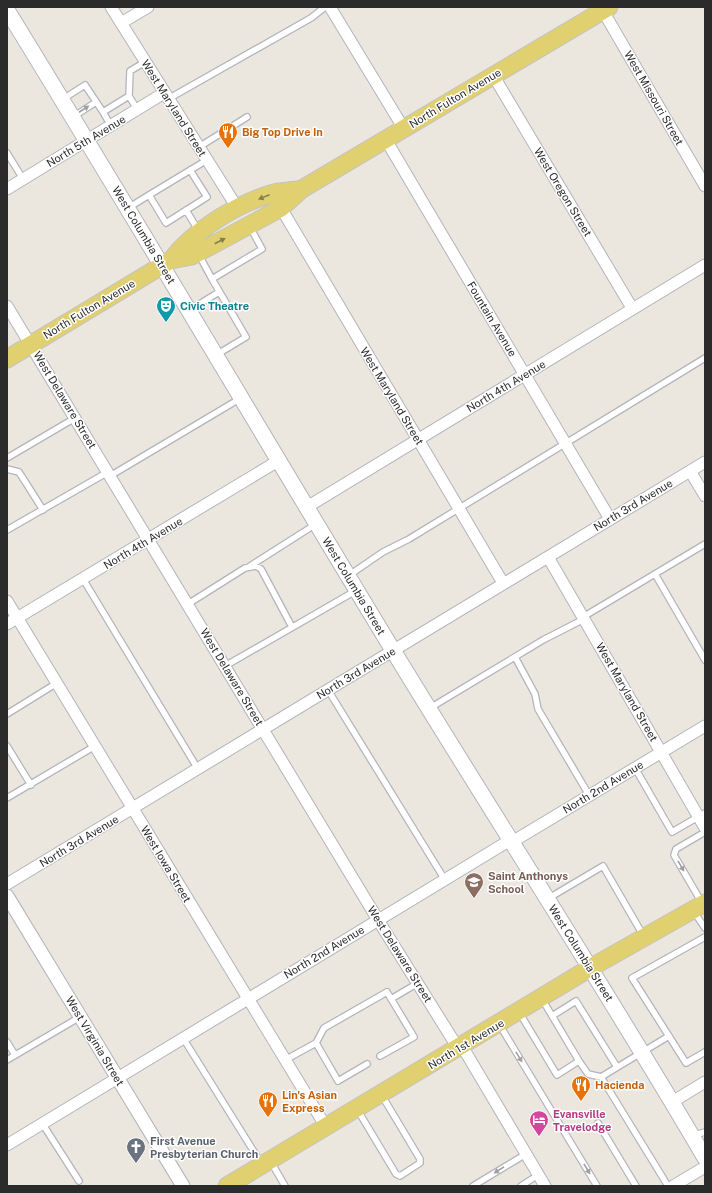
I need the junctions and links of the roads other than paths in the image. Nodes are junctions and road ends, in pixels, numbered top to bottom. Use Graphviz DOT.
graph roads {
  1 [pos="111,7"];
  2 [pos="148,7"];
  3 [pos="325,7"];
  4 [pos="330,7"];
  5 [pos="606,9"];
  6 [pos="7,10"];
  7 [pos="121,23"];
  8 [pos="145,62"];
  9 [pos="494,75"];
  10 [pos="129,96"];
  11 [pos="166,96"];
  12 [pos="62,100"];
  13 [pos="96,102"];
  14 [pos="137,110"];
  15 [pos="103,112"];
  16 [pos="72,117"];
  17 [pos="247,117"];
  18 [pos="111,126"];
  19 [pos="404,129"];
  20 [pos="386,140"];
  21 [pos="87,141"];
  22 [pos="199,147"];
  23 [pos="7,153"];
  24 [pos="207,160"];
  25 [pos="190,170"];
  26 [pos="179,176"];
  27 [pos="23,179"];
  28 [pos="183,182"];
  29 [pos="705,186"];
  30 [pos="7,189"];
  31 [pos="302,189"];
  32 [pos="149,195"];
  33 [pos="128,208"];
  34 [pos="281,208"];
  35 [pos="238,209"];
  36 [pos="186,210"];
  37 [pos="249,225"];
  38 [pos="199,232"];
  39 [pos="198,253"];
  40 [pos="166,262"];
  41 [pos="705,264"];
  42 [pos="212,279"];
  43 [pos="219,292"];
  44 [pos="7,306"];
  45 [pos="632,308"];
  46 [pos="190,310"];
  47 [pos="31,344"];
  48 [pos="216,355"];
  49 [pos="705,358"];
  50 [pos="7,359"];
  51 [pos="525,375"];
  52 [pos="242,398"];
  53 [pos="75,418"];
  54 [pos="418,440"];
  55 [pos="565,442"];
  56 [pos="7,458"];
  57 [pos="278,461"];
  58 [pos="705,462"];
  59 [pos="7,469"];
  60 [pos="690,471"];
  61 [pos="109,474"];
  62 [pos="705,496"];
  63 [pos="306,507"];
  64 [pos="458,507"];
  65 [pos="43,510"];
  66 [pos="610,518"];
  67 [pos="316,524"];
  68 [pos="7,530"];
  69 [pos="148,539"];
  70 [pos="705,544"];
  71 [pos="548,557"];
  72 [pos="250,566"];
  73 [pos="655,574"];
  74 [pos="348,576"];
  75 [pos="83,578"];
  76 [pos="503,583"];
  77 [pos="357,590"];
  78 [pos="7,601"];
  79 [pos="188,604"];
  80 [pos="18,618"];
  81 [pos="584,618"];
  82 [pos="7,624"];
  83 [pos="292,627"];
  84 [pos="393,651"];
  85 [pos="515,657"];
  86 [pos="705,660"];
  87 [pos="225,666"];
  88 [pos="57,683"];
  89 [pos="328,690"];
  90 [pos="429,709"];
  91 [pos="7,714"];
  92 [pos="705,726"];
  93 [pos="264,729"];
  94 [pos="7,746"];
  95 [pos="95,746"];
  96 [pos="661,752"];
  97 [pos="634,768"];
  98 [pos="198,769"];
  99 [pos="31,785"];
  100 [pos="589,795"];
  101 [pos="7,798"];
  102 [pos="133,809"];
  103 [pos="702,815"];
  104 [pos="705,828"];
  105 [pos="705,832"];
  106 [pos="512,842"];
  107 [pos="445,880"];
  108 [pos="7,884"];
  109 [pos="7,896"];
  110 [pos="548,899"];
  111 [pos="700,906"];
  112 [pos="378,920"];
  113 [pos="705,928"];
  114 [pos="645,937"];
  115 [pos="705,937"];
  116 [pos="590,968"];
  117 [pos="418,983"];
  118 [pos="248,998"];
  119 [pos="541,998"];
  120 [pos="391,999"];
  121 [pos="519,1012"];
  122 [pos="80,1016"];
  123 [pos="552,1016"];
  124 [pos="499,1024"];
  125 [pos="669,1036"];
  126 [pos="183,1038"];
  127 [pos="7,1042"];
  128 [pos="316,1043"];
  129 [pos="460,1047"];
  130 [pos="642,1051"];
  131 [pos="705,1052"];
  132 [pos="15,1055"];
  133 [pos="380,1056"];
  134 [pos="7,1060"];
  135 [pos="285,1060"];
  136 [pos="580,1061"];
  137 [pos="367,1064"];
  138 [pos="617,1067"];
  139 [pos="601,1077"];
  140 [pos="117,1078"];
  141 [pos="705,1082"];
  142 [pos="381,1094"];
  143 [pos="672,1102"];
  144 [pos="357,1109"];
  145 [pos="598,1123"];
  146 [pos="42,1124"];
  147 [pos="326,1127"];
  148 [pos="698,1134"];
  149 [pos="7,1145"];
  150 [pos="526,1154"];
  151 [pos="705,1158"];
  152 [pos="266,1163"];
  153 [pos="705,1167"];
  154 [pos="538,1175"];
  155 [pos="79,1181"];
  156 [pos="183,1186"];
  157 [pos="227,1186"];
  158 [pos="286,1186"];
  159 [pos="473,1186"];
  160 [pos="521,1186"];
  161 [pos="545,1186"];
  162 [pos="597,1186"];
  163 [pos="636,1186"];
  164 [pos="668,1186"];
  165 [pos="673,1186"];
  1 -- 7 [label="street, West Maryland Street"];
  2 -- 7 [label="street"];
  3 -- 11 [label="lane"];
  4 -- 19 [label="street"];
  5 -- 9 [label="main road, North Fulton Avenue"];
  5 -- 29 [label="street, West Missouri Street"];
  6 -- 12 [label="main road, West Columbia Street"];
  7 -- 8 [label="street, West Maryland Street"];
  8 -- 10 [label="lane"];
  8 -- 11 [label="street, West Maryland Street"];
  9 -- 19 [label="main road, North Fulton Avenue"];
  9 -- 45 [label="street, West Oregon Street"];
  10 -- 14 [label="lane"];
  10 -- 15 [label="lane"];
  11 -- 14 [label="street, North 5th Avenue"];
  11 -- 22 [label="street, West Maryland Street"];
  12 -- 13 [label="lane"];
  12 -- 16 [label="main road, West Columbia Street"];
  13 -- 15 [label="lane"];
  16 -- 13 [label="lane, one-way"];
  14 -- 18 [label="street, North 5th Avenue"];
  15 -- 18 [label="lane"];
  16 -- 21 [label="main road, West Columbia Street"];
  17 -- 22 [label="lane"];
  18 -- 21 [label="street, North 5th Avenue"];
  19 -- 20 [label="main road, North Fulton Avenue"];
  20 -- 31 [label="main road, North Fulton Avenue"];
  20 -- 51 [label="street, Fountain Avenue"];
  21 -- 27 [label="street, North 5th Avenue"];
  21 -- 33 [label="main road, West Columbia Street"];
  22 -- 24 [label="street, West Maryland Street"];
  23 -- 27 [label="lane"];
  24 -- 25 [label="lane"];
  24 -- 35 [label="street, West Maryland Street"];
  25 -- 26 [label="lane"];
  25 -- 36 [label="lane"];
  26 -- 28 [label="lane"];
  26 -- 32 [label="lane"];
  27 -- 30 [label="street, North 5th Avenue"];
  31 -- 34 [label="main road, North Fulton Avenue"];
  31 -- 35 [label="main road, North Fulton Avenue, one-way"];
  32 -- 33 [label="lane"];
  32 -- 36 [label="lane"];
  33 -- 40 [label="main road, West Columbia Street"];
  34 -- 37 [label="main road, North Fulton Avenue"];
  34 -- 54 [label="street, West Maryland Street"];
  35 -- 38 [label="main road, North Fulton Avenue"];
  36 -- 38 [label="lane"];
  39 -- 37 [label="main road, North Fulton Avenue, one-way"];
  37 -- 42 [label="lane"];
  38 -- 40 [label="main road, North Fulton Avenue"];
  39 -- 40 [label="main road, North Fulton Avenue"];
  39 -- 42 [label="lane"];
  40 -- 46 [label="main road, West Columbia Street"];
  40 -- 47 [label="main road, North Fulton Avenue"];
  41 -- 45 [label="street, North 4th Avenue"];
  42 -- 43 [label="lane"];
  43 -- 46 [label="lane"];
  43 -- 48 [label="lane"];
  44 -- 47 [label="street, West Delaware Street"];
  45 -- 51 [label="street, North 4th Avenue"];
  46 -- 48 [label="main road, West Columbia Street"];
  47 -- 50 [label="main road, North Fulton Avenue"];
  47 -- 53 [label="street, West Delaware Street"];
  48 -- 52 [label="main road, West Columbia Street"];
  49 -- 55 [label="lane"];
  51 -- 54 [label="street, North 4th Avenue"];
  51 -- 55 [label="street, Fountain Avenue"];
  52 -- 57 [label="main road, West Columbia Street"];
  52 -- 61 [label="lane"];
  53 -- 56 [label="lane"];
  53 -- 61 [label="street, West Delaware Street"];
  54 -- 63 [label="street, North 4th Avenue"];
  54 -- 64 [label="street, West Maryland Street"];
  55 -- 64 [label="lane"];
  55 -- 66 [label="street, Fountain Avenue"];
  57 -- 63 [label="main road, West Columbia Street"];
  57 -- 69 [label="street, North 4th Avenue"];
  58 -- 60 [label="street, North 3rd Avenue"];
  59 -- 65 [label="lane"];
  60 -- 62 [label="street"];
  60 -- 66 [label="street, North 3rd Avenue"];
  61 -- 65 [label="lane"];
  61 -- 69 [label="street, West Delaware Street"];
  63 -- 67 [label="main road, West Columbia Street"];
  64 -- 74 [label="lane"];
  64 -- 76 [label="street, West Maryland Street"];
  65 -- 68 [label="lane"];
  66 -- 71 [label="street, North 3rd Avenue"];
  67 -- 72 [label="lane"];
  67 -- 74 [label="main road, West Columbia Street"];
  69 -- 75 [label="street, North 4th Avenue"];
  69 -- 79 [label="street, West Delaware Street"];
  70 -- 73 [label="lane"];
  71 -- 76 [label="street, North 3rd Avenue"];
  71 -- 81 [label="street, West Maryland Street"];
  72 -- 79 [label="lane"];
  72 -- 83 [label="lane"];
  73 -- 81 [label="lane"];
  73 -- 86 [label="lane"];
  74 -- 77 [label="main road, West Columbia Street"];
  75 -- 80 [label="street, North 4th Avenue"];
  75 -- 98 [label="lane"];
  76 -- 84 [label="street, North 3rd Avenue"];
  77 -- 83 [label="lane"];
  77 -- 84 [label="main road, West Columbia Street"];
  78 -- 80 [label="street, West Iowa Street"];
  79 -- 87 [label="street, West Delaware Street"];
  80 -- 82 [label="street, North 4th Avenue"];
  80 -- 88 [label="street, West Iowa Street"];
  81 -- 85 [label="lane"];
  81 -- 96 [label="street, West Maryland Street"];
  83 -- 87 [label="lane"];
  84 -- 89 [label="street, North 3rd Avenue"];
  84 -- 90 [label="main road, West Columbia Street"];
  85 -- 90 [label="lane"];
  85 -- 100 [label="lane"];
  87 -- 93 [label="street, West Delaware Street"];
  88 -- 91 [label="lane"];
  88 -- 95 [label="street, West Iowa Street"];
  89 -- 93 [label="street, North 3rd Avenue"];
  89 -- 107 [label="lane"];
  90 -- 106 [label="main road, West Columbia Street"];
  92 -- 96 [label="street, North 2nd Avenue"];
  93 -- 98 [label="street, North 3rd Avenue"];
  93 -- 112 [label="street, West Delaware Street"];
  94 -- 99 [label="lane"];
  95 -- 99 [label="lane"];
  95 -- 102 [label="street, West Iowa Street"];
  96 -- 97 [label="street, North 2nd Avenue"];
  96 -- 103 [label="street, West Maryland Street"];
  97 -- 100 [label="street, North 2nd Avenue"];
  97 -- 103 [label="lane"];
  98 -- 102 [label="street, North 3rd Avenue"];
  99 -- 101 [label="lane"];
  100 -- 106 [label="street, North 2nd Avenue"];
  102 -- 108 [label="street, North 3rd Avenue"];
  102 -- 118 [label="street, West Iowa Street"];
  103 -- 104 [label="street, West Maryland Street"];
  105 -- 111 [label="lane, one-way"];
  106 -- 107 [label="street, North 2nd Avenue"];
  106 -- 110 [label="main road, West Columbia Street"];
  107 -- 112 [label="street, North 2nd Avenue"];
  109 -- 122 [label="street, West Virginia Street"];
  110 -- 114 [label="lane"];
  110 -- 116 [label="main road, West Columbia Street"];
  111 -- 113 [label="lane"];
  111 -- 114 [label="main road, North 1st Avenue"];
  112 -- 117 [label="street, West Delaware Street"];
  112 -- 118 [label="street, North 2nd Avenue"];
  114 -- 116 [label="main road, North 1st Avenue"];
  115 -- 125 [label="lane"];
  116 -- 119 [label="main road, North 1st Avenue"];
  116 -- 130 [label="main road, West Columbia Street"];
  117 -- 120 [label="lane"];
  117 -- 129 [label="street, West Delaware Street"];
  118 -- 126 [label="street, North 2nd Avenue"];
  118 -- 135 [label="street, West Iowa Street"];
  119 -- 121 [label="main road, North 1st Avenue"];
  119 -- 123 [label="lane"];
  120 -- 128 [label="lane"];
  120 -- 133 [label="lane"];
  121 -- 124 [label="main road, North 1st Avenue"];
  121 -- 136 [label="lane"];
  122 -- 132 [label="lane"];
  122 -- 140 [label="street, West Virginia Street"];
  123 -- 136 [label="lane"];
  123 -- 138 [label="lane"];
  124 -- 129 [label="main road, North 1st Avenue"];
  124 -- 162 [label="lane, one-way"];
  125 -- 130 [label="lane"];
  125 -- 131 [label="lane"];
  126 -- 140 [label="street, North 2nd Avenue"];
  126 -- 152 [label="lane"];
  127 -- 132 [label="lane"];
  128 -- 135 [label="lane"];
  128 -- 137 [label="lane"];
  129 -- 142 [label="main road, North 1st Avenue"];
  129 -- 150 [label="street, West Delaware Street"];
  130 -- 138 [label="lane"];
  130 -- 143 [label="main road, West Columbia Street"];
  132 -- 134 [label="lane"];
  135 -- 147 [label="street, West Iowa Street"];
  136 -- 139 [label="lane"];
  138 -- 139 [label="lane"];
  139 -- 164 [label="lane"];
  140 -- 146 [label="street, North 2nd Avenue"];
  140 -- 156 [label="street, West Virginia Street"];
  141 -- 143 [label="street"];
  142 -- 144 [label="main road, North 1st Avenue"];
  142 -- 144 [label="lane"];
  143 -- 148 [label="main road, West Columbia Street"];
  144 -- 147 [label="main road, North 1st Avenue"];
  145 -- 163 [label="lane"];
  146 -- 149 [label="street, North 2nd Avenue"];
  146 -- 155 [label="lane"];
  147 -- 152 [label="main road, North 1st Avenue"];
  148 -- 151 [label="main road, West Columbia Street"];
  150 -- 154 [label="street, West Delaware Street"];
  150 -- 159 [label="lane, one-way"];
  152 -- 157 [label="main road, North 1st Avenue"];
  152 -- 158 [label="lane"];
  153 -- 165 [label="street"];
  154 -- 160 [label="lane"];
  154 -- 161 [label="street, West Delaware Street"];
}
